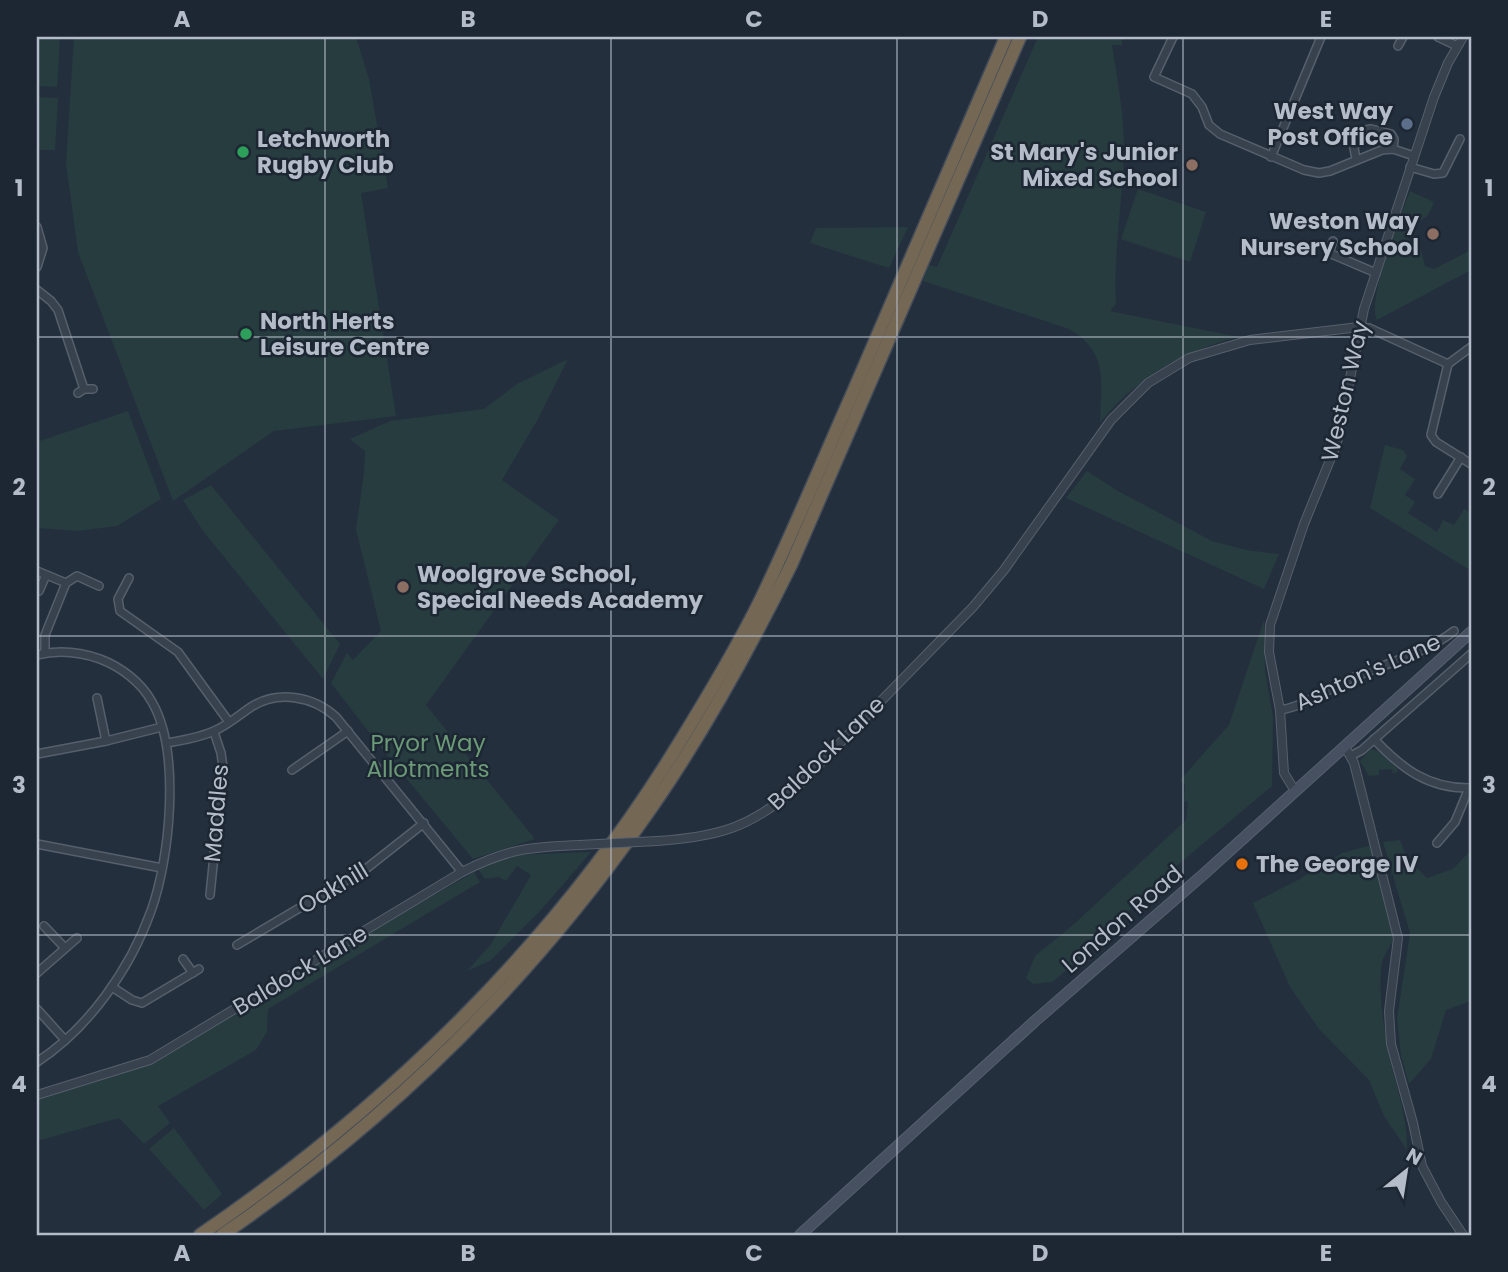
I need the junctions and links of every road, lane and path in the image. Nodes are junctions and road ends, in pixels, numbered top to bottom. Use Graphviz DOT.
graph roads {
  1 [pos="1006,37"];
  2 [pos="1020,37"];
  3 [pos="1173,37"];
  4 [pos="1320,37"];
  5 [pos="1403,37"];
  6 [pos="1437,37"];
  7 [pos="1462,37"];
  8 [pos="1398,46"];
  9 [pos="1457,46"];
  10 [pos="1460,139"];
  11 [pos="1394,149"];
  12 [pos="1414,156"];
  13 [pos="1272,157"];
  14 [pos="1356,159"];
  15 [pos="1410,167"];
  16 [pos="37,227"];
  17 [pos="1333,241"];
  18 [pos="37,267"];
  19 [pos="1376,273"];
  20 [pos="37,290"];
  21 [pos="1359,327"];
  22 [pos="1471,347"];
  23 [pos="1448,364"];
  24 [pos="93,389"];
  25 [pos="1461,457"];
  26 [pos="1471,464"];
  27 [pos="1438,494"];
  28 [pos="37,571"];
  29 [pos="46,575"];
  30 [pos="129,578"];
  31 [pos="66,583"];
  32 [pos="99,586"];
  33 [pos="39,591"];
  34 [pos="1454,631"];
  35 [pos="1471,632"];
  36 [pos="41,654"];
  37 [pos="1471,654"];
  38 [pos="97,698"];
  39 [pos="1280,710"];
  40 [pos="229,722"];
  41 [pos="162,727"];
  42 [pos="348,731"];
  43 [pos="214,732"];
  44 [pos="1374,739"];
  45 [pos="106,741"];
  46 [pos="167,743"];
  47 [pos="1348,751"];
  48 [pos="37,754"];
  49 [pos="292,770"];
  50 [pos="1470,788"];
  51 [pos="1295,791"];
  52 [pos="424,823"];
  53 [pos="1437,843"];
  54 [pos="37,844"];
  55 [pos="162,868"];
  56 [pos="462,872"];
  57 [pos="210,895"];
  58 [pos="44,926"];
  59 [pos="77,938"];
  60 [pos="237,944"];
  61 [pos="65,948"];
  62 [pos="183,959"];
  63 [pos="37,974"];
  64 [pos="112,987"];
  65 [pos="37,1010"];
  66 [pos="65,1040"];
  67 [pos="37,1062"];
  68 [pos="37,1095"];
  69 [pos="200,1235"];
  70 [pos="222,1235"];
  71 [pos="800,1235"];
  72 [pos="1463,1235"];
  1 -- 69 [label="highway"];
  2 -- 70 [label="highway"];
  3 -- 13 [label="street"];
  4 -- 13 [label="street"];
  5 -- 8 [label="street"];
  6 -- 9 [label="street"];
  7 -- 9 [label="street, Weston Way"];
  9 -- 12 [label="street, Weston Way"];
  10 -- 15 [label="street"];
  11 -- 12 [label="street"];
  11 -- 14 [label="street"];
  11 -- 14 [label="street"];
  12 -- 15 [label="street, Weston Way"];
  13 -- 14 [label="street"];
  15 -- 19 [label="street, Weston Way"];
  16 -- 18 [label="street"];
  17 -- 19 [label="street"];
  19 -- 21 [label="street, Weston Way"];
  20 -- 24 [label="street"];
  21 -- 23 [label="street"];
  21 -- 39 [label="street, Weston Way"];
  21 -- 56 [label="street, Baldock Lane, bridge"];
  22 -- 23 [label="street"];
  23 -- 25 [label="street"];
  25 -- 26 [label="street"];
  25 -- 27 [label="street"];
  28 -- 29 [label="street"];
  29 -- 31 [label="street"];
  29 -- 33 [label="street"];
  30 -- 40 [label="street"];
  31 -- 32 [label="street"];
  31 -- 36 [label="street"];
  34 -- 39 [label="street, Ashton's Lane"];
  35 -- 47 [label="main road, London Road"];
  36 -- 41 [label="street"];
  37 -- 44 [label="street, London Road"];
  38 -- 45 [label="street"];
  39 -- 51 [label="street, Weston Way"];
  40 -- 42 [label="street"];
  40 -- 43 [label="street"];
  41 -- 45 [label="street"];
  41 -- 46 [label="street"];
  42 -- 49 [label="street"];
  42 -- 52 [label="street"];
  43 -- 46 [label="street"];
  43 -- 57 [label="street, Maddles"];
  44 -- 47 [label="street, London Road"];
  44 -- 50 [label="street"];
  45 -- 48 [label="street"];
  46 -- 55 [label="street"];
  47 -- 51 [label="main road, London Road"];
  47 -- 72 [label="street"];
  50 -- 53 [label="street"];
  51 -- 71 [label="main road, London Road"];
  52 -- 56 [label="street"];
  52 -- 60 [label="street, Oakhill"];
  54 -- 55 [label="street"];
  55 -- 64 [label="street"];
  56 -- 68 [label="street, Baldock Lane"];
  58 -- 61 [label="street"];
  59 -- 61 [label="street"];
  61 -- 63 [label="street"];
  62 -- 64 [label="street"];
  64 -- 66 [label="street"];
  65 -- 66 [label="street"];
  66 -- 67 [label="street"];
}
